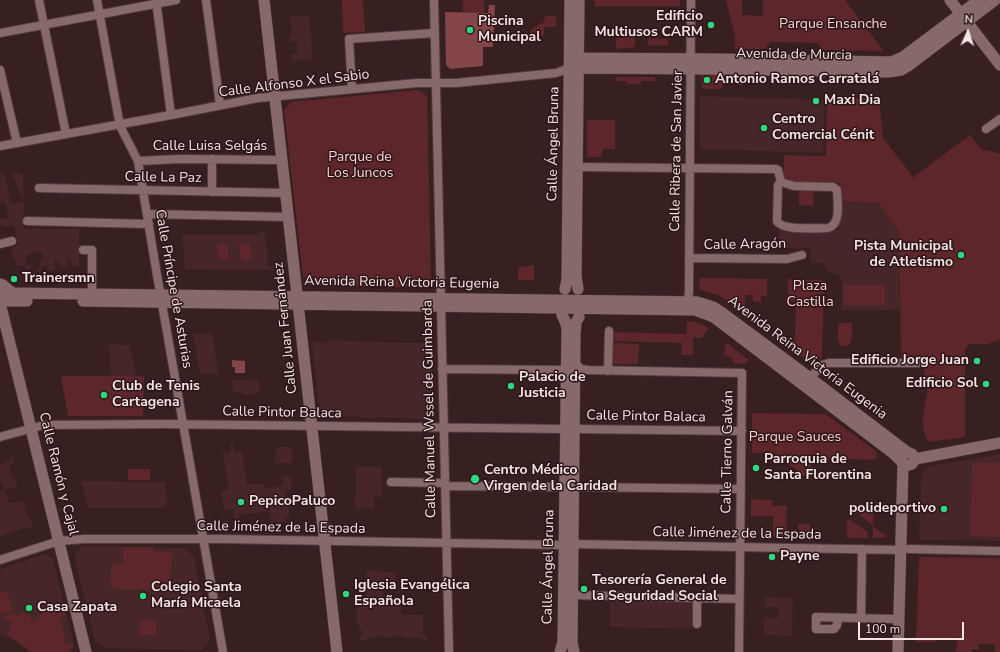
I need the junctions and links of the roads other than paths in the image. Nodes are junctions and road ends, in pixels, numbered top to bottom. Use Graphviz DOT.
graph roads {
  1 [pos="39,0"];
  2 [pos="97,0"];
  3 [pos="176,0"];
  4 [pos="206,0"];
  5 [pos="264,0"];
  6 [pos="434,0"];
  7 [pos="570,0"];
  8 [pos="579,0"];
  9 [pos="691,0"];
  10 [pos="950,0"];
  11 [pos="979,0"];
  12 [pos="995,0"];
  13 [pos="156,2"];
  14 [pos="99,14"];
  15 [pos="964,18"];
  16 [pos="44,25"];
  17 [pos="0,33"];
  18 [pos="434,33"];
  19 [pos="574,63"];
  20 [pos="691,64"];
  21 [pos="1000,65"];
  22 [pos="0,70"];
  23 [pos="436,83"];
  24 [pos="352,89"];
  25 [pos="275,97"];
  26 [pos="220,105"];
  27 [pos="171,115"];
  28 [pos="1000,119"];
  29 [pos="119,124"];
  30 [pos="986,129"];
  31 [pos="66,134"];
  32 [pos="17,143"];
  33 [pos="0,146"];
  34 [pos="212,159"];
  35 [pos="282,160"];
  36 [pos="138,161"];
  37 [pos="577,167"];
  38 [pos="690,168"];
  39 [pos="781,182"];
  40 [pos="39,188"];
  41 [pos="143,190"];
  42 [pos="212,192"];
  43 [pos="286,193"];
  44 [pos="147,214"];
  45 [pos="288,217"];
  46 [pos="27,221"];
  47 [pos="149,224"];
  48 [pos="12,241"];
  49 [pos="0,244"];
  50 [pos="83,250"];
  51 [pos="802,255"];
  52 [pos="689,258"];
  53 [pos="0,284"];
  54 [pos="578,288"];
  55 [pos="565,289"];
  56 [pos="14,293"];
  57 [pos="0,294"];
  58 [pos="92,294"];
  59 [pos="161,298"];
  60 [pos="0,302"];
  61 [pos="441,302"];
  62 [pos="688,302"];
  63 [pos="298,304"];
  64 [pos="558,308"];
  65 [pos="584,309"];
  66 [pos="609,331"];
  67 [pos="575,363"];
  68 [pos="925,363"];
  69 [pos="442,369"];
  70 [pos="566,370"];
  71 [pos="608,371"];
  72 [pos="810,378"];
  73 [pos="183,425"];
  74 [pos="312,426"];
  75 [pos="31,427"];
  76 [pos="444,428"];
  77 [pos="570,429"];
  78 [pos="742,431"];
  79 [pos="0,437"];
  80 [pos="1000,443"];
  81 [pos="892,452"];
  82 [pos="908,460"];
  83 [pos="904,475"];
  84 [pos="391,482"];
  85 [pos="445,484"];
  86 [pos="569,487"];
  87 [pos="741,489"];
  88 [pos="204,540"];
  89 [pos="59,541"];
  90 [pos="325,541"];
  91 [pos="446,543"];
  92 [pos="569,545"];
  93 [pos="740,547"];
  94 [pos="862,550"];
  95 [pos="905,550"];
  96 [pos="1000,551"];
  97 [pos="0,560"];
  98 [pos="572,595"];
  99 [pos="698,598"];
  100 [pos="739,599"];
  101 [pos="838,618"];
  102 [pos="861,618"];
  103 [pos="900,619"];
  104 [pos="697,624"];
  105 [pos="448,651"];
  106 [pos="86,652"];
  107 [pos="223,652"];
  108 [pos="337,652"];
  109 [pos="560,652"];
  110 [pos="574,652"];
  111 [pos="739,652"];
  112 [pos="898,652"];
  113 [pos="906,652"];
  1 -- 16 [label="street"];
  2 -- 14 [label="street, Calle Príncipe de Asturias"];
  3 -- 13 [label="street"];
  4 -- 26 [label="street"];
  5 -- 25 [label="main road, Calle Juan Fernández"];
  6 -- 18 [label="street, Calle Manuel Wssel de Guimbarda"];
  7 -- 19 [label="main road, Calle Ángel Bruna"];
  8 -- 19 [label="main road, Calle Ángel Bruna"];
  9 -- 20 [label="street, Calle Ribera de San Javier"];
  10 -- 15 [label="main road"];
  11 -- 15 [label="main road, Avenida de Murcia"];
  12 -- 15 [label="main road, Avenida de Murcia"];
  13 -- 14 [label="street"];
  13 -- 27 [label="street"];
  14 -- 16 [label="street"];
  14 -- 29 [label="street, Calle Príncipe de Asturias"];
  15 -- 20 [label="main road, Avenida de Murcia"];
  15 -- 21 [label="main road"];
  16 -- 17 [label="street"];
  16 -- 31 [label="street"];
  18 -- 23 [label="street, Calle Manuel Wssel de Guimbarda"];
  18 -- 24 [label="street"];
  19 -- 20 [label="main road, Avenida de Murcia"];
  19 -- 23 [label="street, Calle Alfonso X el Sabio"];
  19 -- 37 [label="main road, Calle Ángel Bruna"];
  19 -- 55 [label="main road, Calle Ángel Bruna"];
  20 -- 38 [label="street, Calle Ribera de San Javier"];
  22 -- 32 [label="street"];
  23 -- 24 [label="street, Calle Alfonso X el Sabio"];
  23 -- 61 [label="street, Calle Manuel Wssel de Guimbarda"];
  24 -- 25 [label="street, Calle Alfonso X el Sabio"];
  25 -- 26 [label="street, Calle Alfonso X el Sabio"];
  25 -- 35 [label="main road, Calle Juan Fernández"];
  26 -- 27 [label="street, Calle Alfonso X el Sabio"];
  27 -- 29 [label="street, Calle Alfonso X el Sabio"];
  28 -- 30 [label="street"];
  29 -- 31 [label="street, Calle Alfonso X el Sabio"];
  29 -- 36 [label="street, Calle Príncipe de Asturias"];
  31 -- 32 [label="street, Calle Alfonso X el Sabio"];
  32 -- 33 [label="street, Calle Alfonso X el Sabio"];
  34 -- 35 [label="street, Calle Luisa Selgás"];
  34 -- 36 [label="street, Calle Luisa Selgás"];
  34 -- 42 [label="street"];
  35 -- 43 [label="main road, Calle Juan Fernández"];
  36 -- 41 [label="street, Calle Príncipe de Asturias"];
  37 -- 38 [label="street"];
  37 -- 54 [label="main road, Calle Ángel Bruna"];
  38 -- 39 [label="street"];
  38 -- 52 [label="street, Calle Ribera de San Javier"];
  39 -- 39 [label="street"];
  40 -- 41 [label="street, Calle La Paz"];
  41 -- 42 [label="street, Calle La Paz"];
  41 -- 44 [label="street, Calle Príncipe de Asturias"];
  42 -- 43 [label="street, Calle La Paz"];
  43 -- 45 [label="main road, Calle Juan Fernández"];
  44 -- 45 [label="street"];
  44 -- 47 [label="street, Calle Príncipe de Asturias"];
  45 -- 63 [label="main road, Calle Juan Fernández"];
  46 -- 47 [label="street"];
  47 -- 59 [label="street, Calle Príncipe de Asturias"];
  48 -- 49 [label="street"];
  50 -- 58 [label="street"];
  51 -- 52 [label="street, Calle Aragón"];
  52 -- 62 [label="street, Calle Ribera de San Javier"];
  53 -- 56 [label="main road"];
  54 -- 55 [label="main road"];
  54 -- 65 [label="main road"];
  55 -- 64 [label="main road"];
  56 -- 57 [label="main road, Avenida Reina Victoria Eugenia"];
  56 -- 58 [label="main road, Avenida Reina Victoria Eugenia"];
  58 -- 59 [label="main road, Avenida Reina Victoria Eugenia"];
  59 -- 60 [label="main road, Avenida Reina Victoria Eugenia"];
  59 -- 63 [label="main road, Avenida Reina Victoria Eugenia"];
  59 -- 63 [label="main road, Avenida Reina Victoria Eugenia"];
  59 -- 73 [label="street, Calle Príncipe de Asturias"];
  60 -- 75 [label="main road, Calle Ramón y Cajal"];
  61 -- 63 [label="main road, Avenida Reina Victoria Eugenia"];
  61 -- 64 [label="main road, Avenida Reina Victoria Eugenia"];
  61 -- 69 [label="street, Calle Manuel Wssel de Guimbarda"];
  62 -- 65 [label="main road, Avenida Reina Victoria Eugenia"];
  62 -- 72 [label="main road, Avenida Reina Victoria Eugenia"];
  63 -- 74 [label="main road, Calle Juan Fernández"];
  64 -- 65 [label="main road, Avenida Reina Victoria Eugenia"];
  64 -- 65 [label="main road, Avenida Reina Victoria Eugenia"];
  64 -- 70 [label="main road, Calle Ángel Bruna"];
  65 -- 67 [label="main road, Calle Ángel Bruna"];
  65 -- 81 [label="main road, Avenida Reina Victoria Eugenia"];
  66 -- 71 [label="street"];
  67 -- 71 [label="street"];
  67 -- 77 [label="main road, Calle Ángel Bruna"];
  68 -- 72 [label="street"];
  69 -- 70 [label="street"];
  69 -- 76 [label="street, Calle Manuel Wssel de Guimbarda"];
  70 -- 77 [label="main road, Calle Ángel Bruna"];
  71 -- 78 [label="street, Calle Tierno Galván"];
  72 -- 82 [label="main road, Avenida Reina Victoria Eugenia"];
  73 -- 74 [label="street, Calle Pintor Balaca"];
  73 -- 75 [label="street, Calle Pintor Balaca"];
  73 -- 88 [label="street, Calle Príncipe de Asturias"];
  74 -- 76 [label="street, Calle Pintor Balaca"];
  74 -- 90 [label="main road, Calle Juan Fernández"];
  75 -- 79 [label="street, Calle Pintor Balaca"];
  75 -- 89 [label="main road, Calle Ramón y Cajal"];
  76 -- 77 [label="street, Calle Pintor Balaca"];
  76 -- 85 [label="street, Calle Manuel Wssel de Guimbarda"];
  77 -- 78 [label="street, Calle Pintor Balaca"];
  77 -- 86 [label="main road, Calle Ángel Bruna"];
  78 -- 87 [label="street, Calle Tierno Galván"];
  80 -- 82 [label="main road"];
  81 -- 82 [label="main road, Avenida Reina Victoria Eugenia"];
  81 -- 83 [label="main road"];
  82 -- 83 [label="main road"];
  82 -- 95 [label="main road"];
  83 -- 95 [label="main road"];
  84 -- 85 [label="street"];
  85 -- 86 [label="street"];
  85 -- 91 [label="street, Calle Manuel Wssel de Guimbarda"];
  86 -- 87 [label="street"];
  86 -- 92 [label="main road, Calle Ángel Bruna"];
  87 -- 93 [label="street, Calle Tierno Galván"];
  88 -- 89 [label="street, Calle Jiménez de la Espada"];
  88 -- 90 [label="street, Calle Jiménez de la Espada"];
  88 -- 107 [label="street, Calle Príncipe de Asturias"];
  89 -- 97 [label="street, Calle Jiménez de la Espada"];
  89 -- 106 [label="main road, Calle Ramón y Cajal"];
  90 -- 91 [label="street, Calle Jiménez de la Espada"];
  90 -- 108 [label="main road, Calle Juan Fernández"];
  91 -- 92 [label="street, Calle Jiménez de la Espada"];
  91 -- 105 [label="street, Calle Manuel Wssel de Guimbarda"];
  92 -- 93 [label="street, Calle Jiménez de la Espada"];
  92 -- 98 [label="main road, Calle Ángel Bruna"];
  92 -- 109 [label="main road, Calle Ángel Bruna"];
  93 -- 94 [label="street, Calle Jiménez de la Espada"];
  93 -- 100 [label="street, Calle Tierno Galván"];
  94 -- 95 [label="street, Calle Jiménez de la Espada"];
  94 -- 102 [label="street"];
  95 -- 96 [label="street, Calle Jiménez de la Espada"];
  95 -- 103 [label="main road"];
  95 -- 113 [label="main road"];
  98 -- 99 [label="street"];
  98 -- 110 [label="main road, Calle Ángel Bruna"];
  99 -- 100 [label="street"];
  99 -- 104 [label="street"];
  100 -- 111 [label="street, Calle Tierno Galván"];
  101 -- 102 [label="street"];
  102 -- 103 [label="street"];
  103 -- 112 [label="main road"];
}
